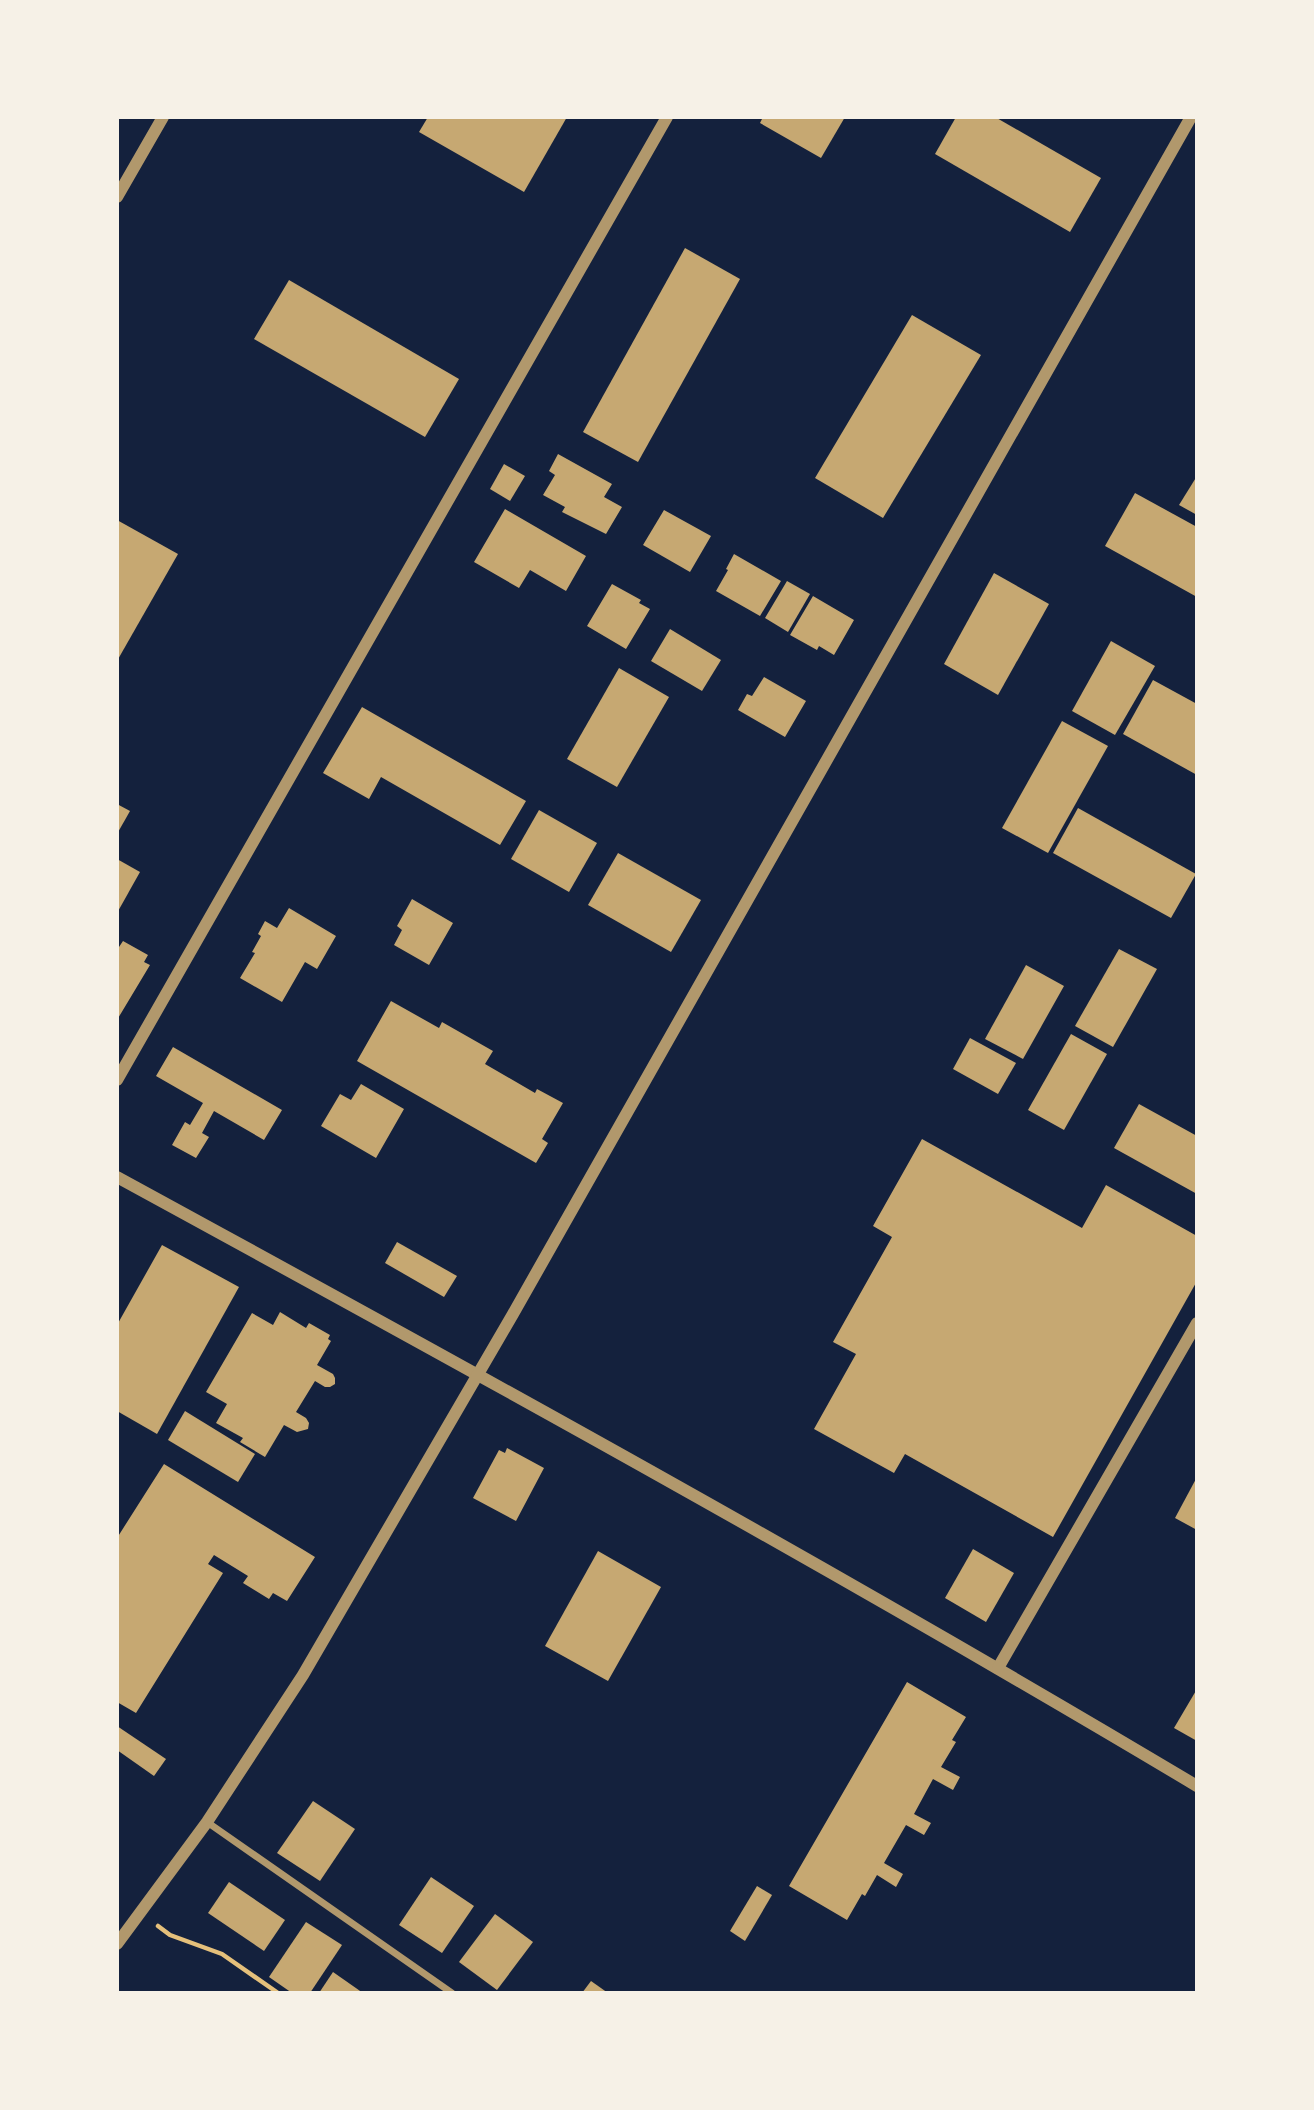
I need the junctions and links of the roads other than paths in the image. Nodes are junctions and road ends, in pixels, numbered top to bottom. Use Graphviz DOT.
graph roads {
  1 [pos="163,117"];
  2 [pos="667,117"];
  3 [pos="1191,117"];
  4 [pos="117,197"];
  5 [pos="117,1080"];
  6 [pos="117,1177"];
  7 [pos="1197,1323"];
  8 [pos="478,1374"];
  9 [pos="998,1668"];
  10 [pos="1197,1786"];
  11 [pos="207,1822"];
  12 [pos="117,1944"];
  13 [pos="453,1993"];
  1 -- 4 [label="street"];
  2 -- 5 [label="street"];
  3 -- 8 [label="street"];
  6 -- 8 [label="street"];
  7 -- 9 [label="street"];
  8 -- 9 [label="street"];
  8 -- 11 [label="street"];
  9 -- 10 [label="street"];
  11 -- 12 [label="street"];
  11 -- 13 [label="street"];
}
